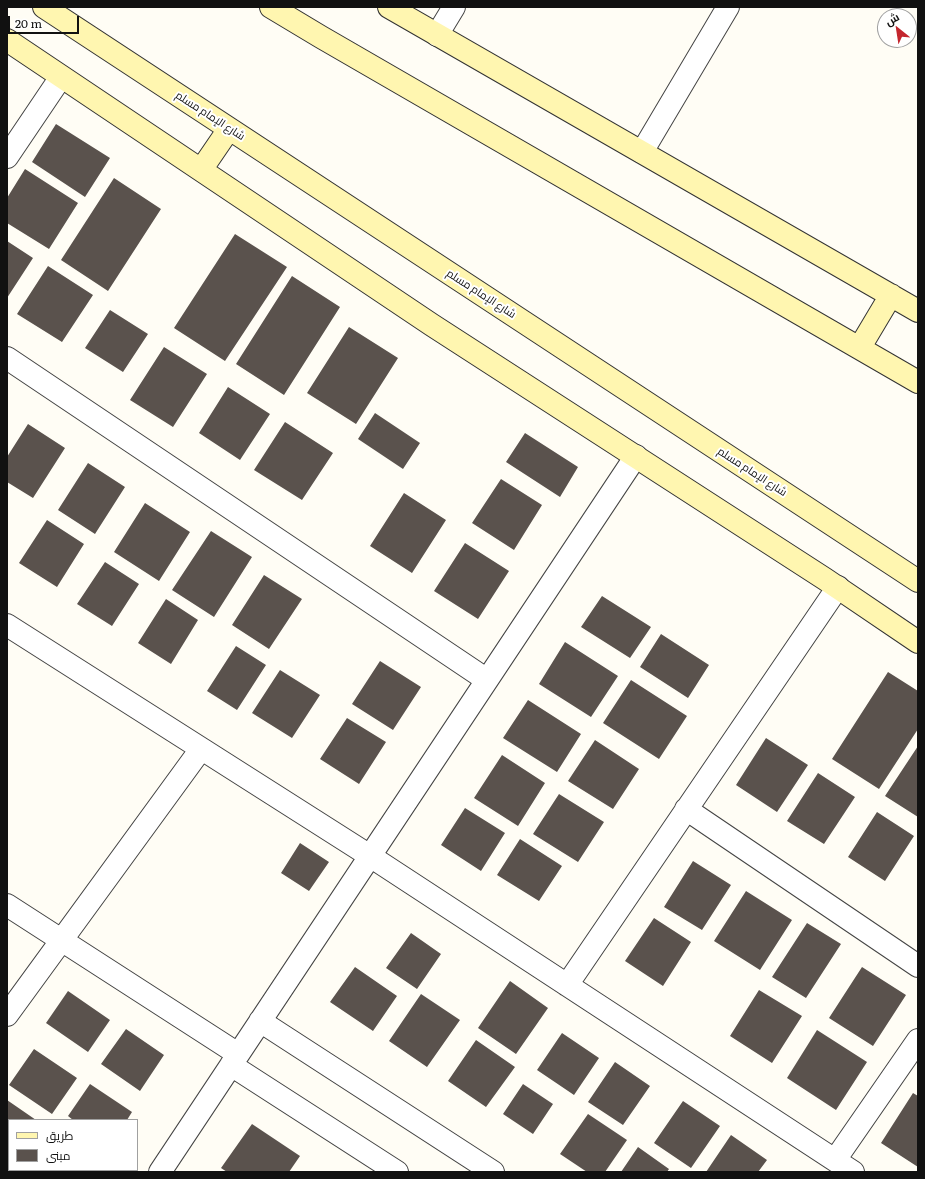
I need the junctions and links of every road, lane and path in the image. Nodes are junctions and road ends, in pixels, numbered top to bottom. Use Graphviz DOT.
graph roads {
  1 [pos="44,7"];
  2 [pos="271,7"];
  3 [pos="389,7"];
  4 [pos="454,7"];
  5 [pos="728,7"];
  6 [pos="437,34"];
  7 [pos="7,40"];
  8 [pos="61,77"];
  9 [pos="229,129"];
  10 [pos="642,152"];
  11 [pos="7,157"];
  12 [pos="201,170"];
  13 [pos="891,295"];
  14 [pos="918,311"];
  15 [pos="860,347"];
  16 [pos="7,358"];
  17 [pos="918,382"];
  18 [pos="636,456"];
  19 [pos="918,581"];
  20 [pos="838,587"];
  21 [pos="7,625"];
  22 [pos="918,642"];
  23 [pos="487,680"];
  24 [pos="201,748"];
  25 [pos="686,809"];
  26 [pos="370,856"];
  27 [pos="7,905"];
  28 [pos="61,940"];
  29 [pos="918,966"];
  30 [pos="567,984"];
  31 [pos="7,1015"];
  32 [pos="260,1021"];
  33 [pos="918,1040"];
  34 [pos="235,1060"];
  35 [pos="844,1166"];
  36 [pos="160,1172"];
  37 [pos="397,1172"];
  38 [pos="493,1172"];
  1 -- 9 [label="main road, شارع الإمام مسلم"];
  2 -- 15 [label="main road"];
  3 -- 6 [label="main road"];
  4 -- 6 [label="street"];
  5 -- 10 [label="street"];
  6 -- 10 [label="main road"];
  7 -- 8 [label="main road"];
  8 -- 11 [label="street"];
  8 -- 12 [label="main road"];
  9 -- 12 [label="main road"];
  9 -- 19 [label="main road, شارع الإمام مسلم"];
  10 -- 13 [label="main road"];
  12 -- 18 [label="main road"];
  13 -- 14 [label="main road"];
  13 -- 15 [label="main road"];
  15 -- 17 [label="main road"];
  16 -- 23 [label="street"];
  18 -- 20 [label="main road"];
  18 -- 23 [label="street"];
  20 -- 22 [label="main road"];
  20 -- 25 [label="street"];
  21 -- 24 [label="street"];
  23 -- 26 [label="street"];
  24 -- 26 [label="street"];
  24 -- 28 [label="street"];
  25 -- 29 [label="street"];
  25 -- 30 [label="street"];
  26 -- 30 [label="street"];
  26 -- 32 [label="street"];
  27 -- 28 [label="street"];
  28 -- 31 [label="street"];
  28 -- 34 [label="street"];
  30 -- 35 [label="street"];
  32 -- 34 [label="street"];
  32 -- 38 [label="street"];
  33 -- 35 [label="street"];
  34 -- 36 [label="street"];
  34 -- 37 [label="street"];
}
